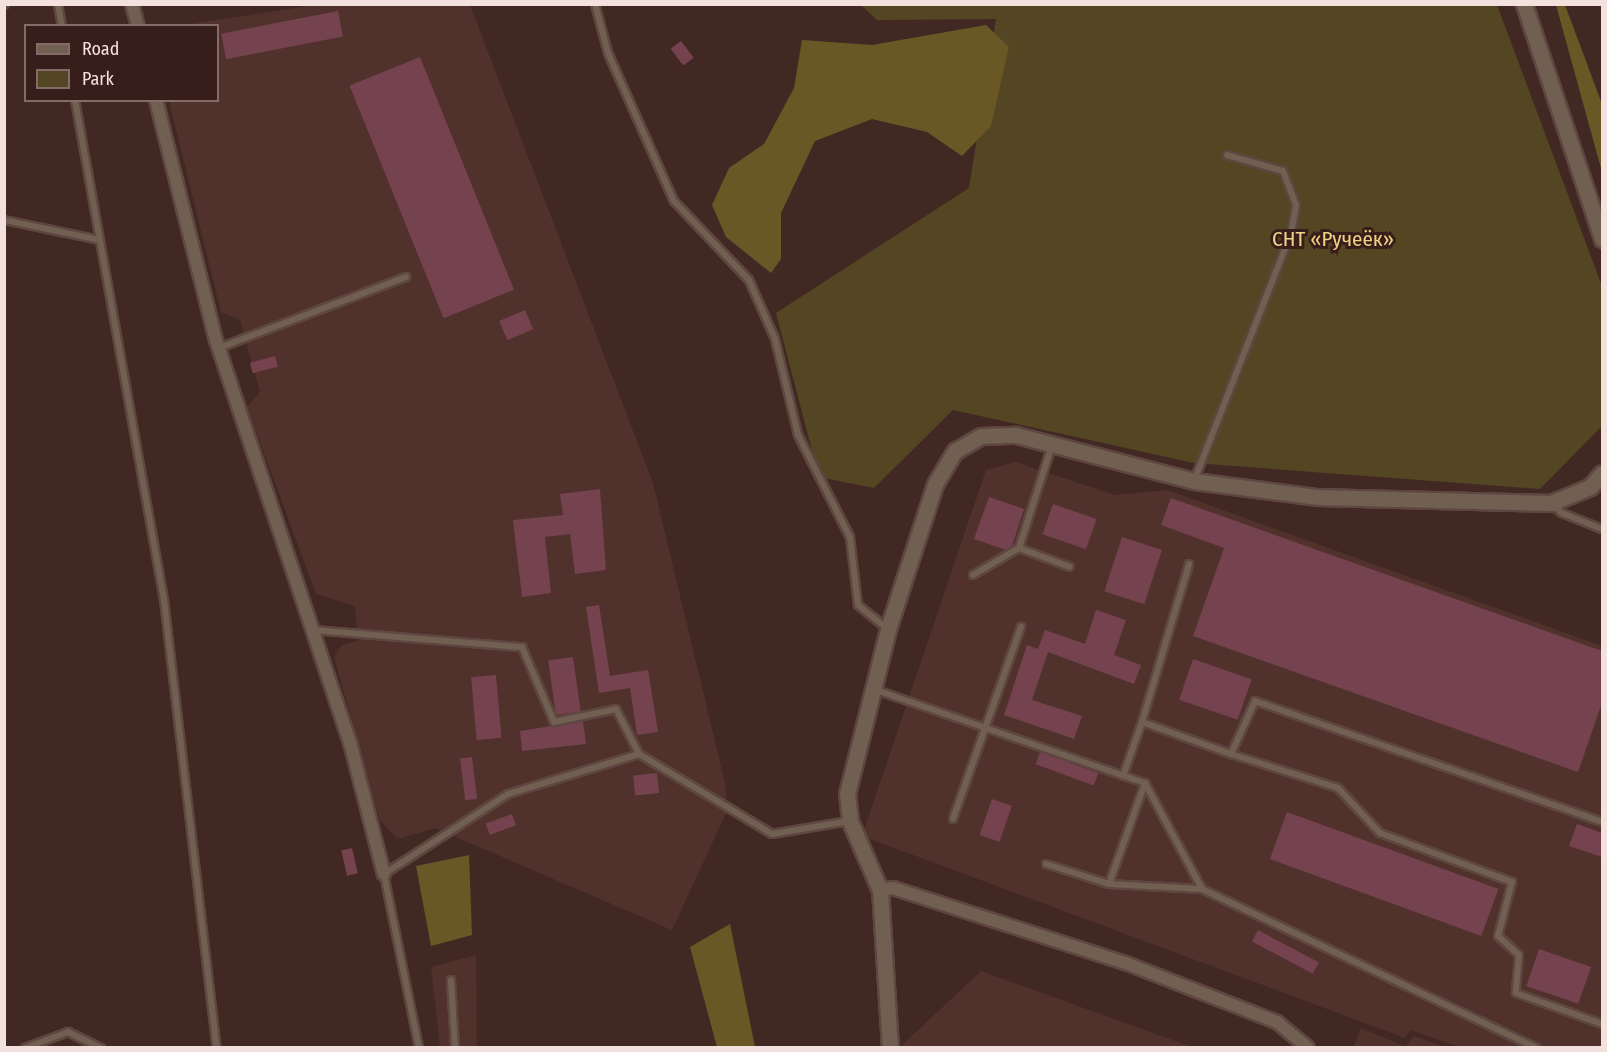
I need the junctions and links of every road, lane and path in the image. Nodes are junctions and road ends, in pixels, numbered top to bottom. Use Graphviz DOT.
graph roads {
  1 [pos="58,4"];
  2 [pos="132,4"];
  3 [pos="595,4"];
  4 [pos="1524,4"];
  5 [pos="62,24"];
  6 [pos="137,24"];
  7 [pos="75,102"];
  8 [pos="157,102"];
  9 [pos="1227,154"];
  10 [pos="4,220"];
  11 [pos="1602,239"];
  12 [pos="100,240"];
  13 [pos="406,277"];
  14 [pos="219,348"];
  15 [pos="1052,444"];
  16 [pos="1602,473"];
  17 [pos="1194,481"];
  18 [pos="1551,503"];
  19 [pos="1602,529"];
  20 [pos="1019,548"];
  21 [pos="1190,564"];
  22 [pos="1070,567"];
  23 [pos="973,575"];
  24 [pos="1021,627"];
  25 [pos="888,629"];
  26 [pos="313,630"];
  27 [pos="876,690"];
  28 [pos="1142,722"];
  29 [pos="985,728"];
  30 [pos="639,754"];
  31 [pos="1231,754"];
  32 [pos="1123,776"];
  33 [pos="1145,783"];
  34 [pos="953,819"];
  35 [pos="850,821"];
  36 [pos="1602,822"];
  37 [pos="1046,864"];
  38 [pos="384,874"];
  39 [pos="1109,884"];
  40 [pos="1202,889"];
  41 [pos="880,890"];
  42 [pos="451,980"];
  43 [pos="1602,1024"];
  44 [pos="25,1047"];
  45 [pos="100,1047"];
  46 [pos="216,1047"];
  47 [pos="418,1047"];
  48 [pos="455,1047"];
  49 [pos="890,1047"];
  50 [pos="1308,1047"];
  51 [pos="1537,1047"];
  1 -- 5 [label="lane"];
  2 -- 6 [label="street"];
  3 -- 25 [label="lane"];
  4 -- 11 [label="street"];
  7 -- 12 [label="lane"];
  8 -- 14 [label="street"];
  9 -- 17 [label="lane"];
  10 -- 12 [label="lane"];
  12 -- 46 [label="lane"];
  13 -- 14 [label="lane"];
  14 -- 26 [label="street"];
  15 -- 17 [label="street"];
  15 -- 20 [label="lane"];
  15 -- 25 [label="street"];
  16 -- 18 [label="street"];
  17 -- 18 [label="street"];
  18 -- 19 [label="lane"];
  20 -- 22 [label="lane"];
  20 -- 23 [label="lane"];
  21 -- 28 [label="lane"];
  24 -- 29 [label="lane"];
  25 -- 27 [label="street"];
  26 -- 30 [label="lane"];
  26 -- 38 [label="street"];
  27 -- 29 [label="lane"];
  27 -- 35 [label="street"];
  28 -- 31 [label="lane"];
  28 -- 32 [label="lane"];
  29 -- 32 [label="lane"];
  29 -- 34 [label="lane"];
  30 -- 35 [label="lane"];
  30 -- 38 [label="lane"];
  31 -- 36 [label="lane"];
  31 -- 43 [label="lane"];
  32 -- 33 [label="lane"];
  33 -- 39 [label="lane"];
  33 -- 40 [label="lane"];
  35 -- 41 [label="street"];
  37 -- 39 [label="lane"];
  38 -- 47 [label="lane"];
  39 -- 40 [label="lane"];
  40 -- 51 [label="lane"];
  41 -- 49 [label="street"];
  41 -- 50 [label="street"];
  42 -- 48 [label="lane"];
  44 -- 45 [label="lane"];
}
